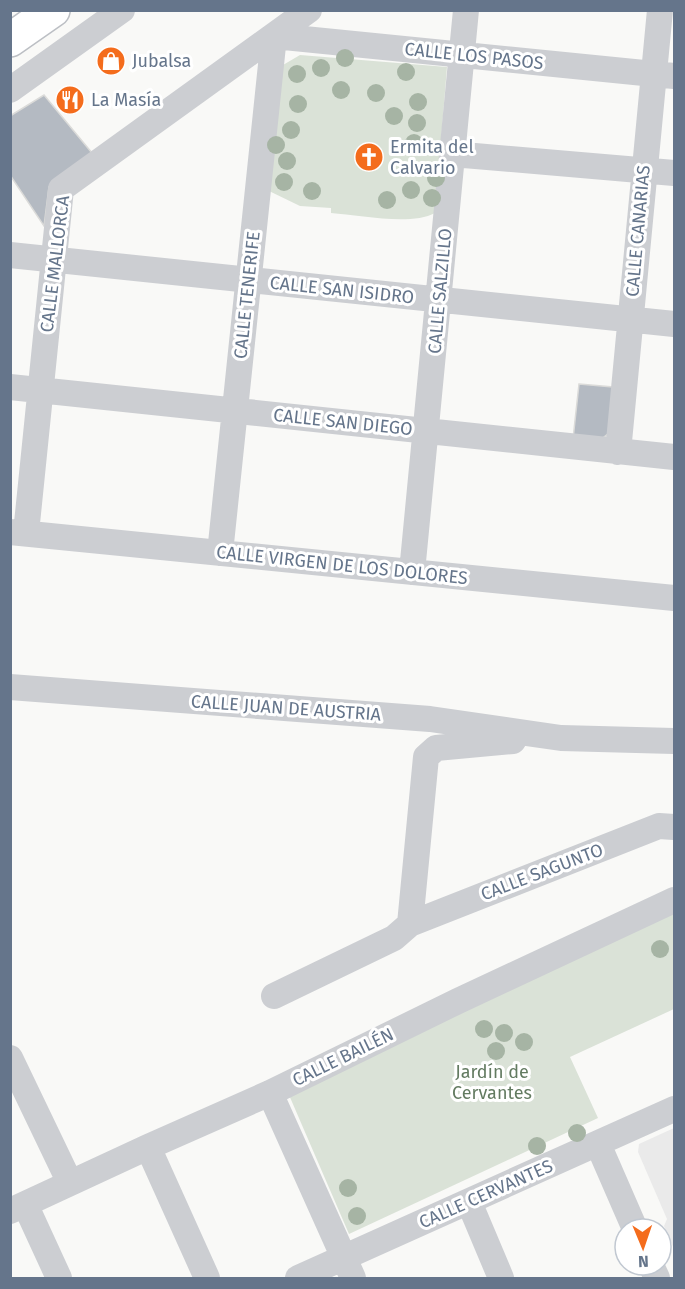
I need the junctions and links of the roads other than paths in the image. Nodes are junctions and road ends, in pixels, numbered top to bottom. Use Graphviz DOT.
graph roads {
  1 [pos="53,10"];
  2 [pos="122,10"];
  3 [pos="309,10"];
  4 [pos="466,10"];
  5 [pos="660,10"];
  6 [pos="274,36"];
  7 [pos="10,40"];
  8 [pos="461,54"];
  9 [pos="664,74"];
  10 [pos="10,90"];
  11 [pos="452,153"];
  12 [pos="644,170"];
  13 [pos="675,173"];
  14 [pos="10,255"];
  15 [pos="54,260"];
  16 [pos="248,280"];
  17 [pos="440,301"];
  18 [pos="631,319"];
  19 [pos="675,324"];
  20 [pos="10,387"];
  21 [pos="40,390"];
  22 [pos="234,410"];
  23 [pos="427,431"];
  24 [pos="618,452"];
  25 [pos="675,458"];
  26 [pos="18,533"];
  27 [pos="220,553"];
  28 [pos="412,572"];
  29 [pos="675,598"];
  30 [pos="10,687"];
  31 [pos="561,738"];
  32 [pos="675,741"];
  33 [pos="675,827"];
  34 [pos="675,900"];
  35 [pos="410,924"];
  36 [pos="274,996"];
  37 [pos="10,1058"];
  38 [pos="270,1093"];
  39 [pos="20,1101"];
  40 [pos="675,1109"];
  41 [pos="598,1144"];
  42 [pos="148,1147"];
  43 [pos="70,1183"];
  44 [pos="469,1202"];
  45 [pos="18,1208"];
  46 [pos="630,1217"];
  47 [pos="348,1268"];
  48 [pos="59,1278"];
  49 [pos="207,1278"];
  50 [pos="298,1278"];
  51 [pos="501,1278"];
  1 -- 7 [label="main road"];
  2 -- 10 [label="street"];
  3 -- 6 [label="street, CALLE MALLORCA"];
  4 -- 8 [label="street, CALLE SALZILLO"];
  5 -- 9 [label="street, CALLE CANARIAS"];
  6 -- 8 [label="street, CALLE LOS PASOS"];
  6 -- 15 [label="street, CALLE MALLORCA"];
  6 -- 16 [label="street, CALLE TENERIFE"];
  8 -- 9 [label="street, CALLE LOS PASOS"];
  8 -- 11 [label="street, CALLE SALZILLO"];
  9 -- 12 [label="street, CALLE CANARIAS"];
  11 -- 12 [label="street"];
  11 -- 17 [label="street, CALLE SALZILLO"];
  12 -- 13 [label="street"];
  12 -- 18 [label="street, CALLE CANARIAS"];
  14 -- 15 [label="street, CALLE SAN ISIDRO"];
  15 -- 16 [label="street, CALLE SAN ISIDRO"];
  15 -- 21 [label="street, CALLE MALLORCA"];
  16 -- 17 [label="street, CALLE SAN ISIDRO"];
  16 -- 22 [label="street, CALLE TENERIFE"];
  17 -- 18 [label="street, CALLE SAN ISIDRO"];
  17 -- 23 [label="street, CALLE SALZILLO"];
  18 -- 19 [label="street, CALLE SAN ISIDRO"];
  18 -- 24 [label="street, CALLE CANARIAS"];
  20 -- 21 [label="street, CALLE SAN DIEGO"];
  21 -- 22 [label="street, CALLE SAN DIEGO"];
  21 -- 26 [label="street, CALLE MALLORCA"];
  22 -- 23 [label="street, CALLE SAN DIEGO"];
  22 -- 27 [label="street, CALLE TENERIFE"];
  23 -- 24 [label="street, CALLE SAN DIEGO"];
  23 -- 28 [label="street, CALLE SALZILLO"];
  24 -- 25 [label="street, CALLE SAN DIEGO"];
  26 -- 27 [label="street, CALLE VIRGEN DE LOS DOLORES"];
  27 -- 28 [label="street, CALLE VIRGEN DE LOS DOLORES"];
  28 -- 29 [label="street, CALLE VIRGEN DE LOS DOLORES"];
  30 -- 31 [label="street, CALLE JUAN DE AUSTRIA"];
  31 -- 32 [label="street, CALLE JUAN DE AUSTRIA"];
  31 -- 35 [label="street, CALLE JUAN DE AUSTRIA"];
  33 -- 35 [label="street, CALLE SAGUNTO"];
  34 -- 38 [label="street, CALLE BAILÉN"];
  35 -- 36 [label="street, CALLE SAGUNTO"];
  37 -- 39 [label="street"];
  38 -- 42 [label="street, CALLE BAILÉN"];
  38 -- 47 [label="street"];
  39 -- 43 [label="street"];
  40 -- 41 [label="street, CALLE CERVANTES"];
  41 -- 44 [label="street, CALLE CERVANTES"];
  41 -- 46 [label="street"];
  42 -- 43 [label="street, CALLE BAILÉN"];
  42 -- 49 [label="street"];
  43 -- 45 [label="street, CALLE BAILÉN"];
  44 -- 47 [label="street, CALLE CERVANTES"];
  44 -- 51 [label="street"];
  45 -- 48 [label="street"];
  47 -- 50 [label="street, CALLE CERVANTES"];
}
